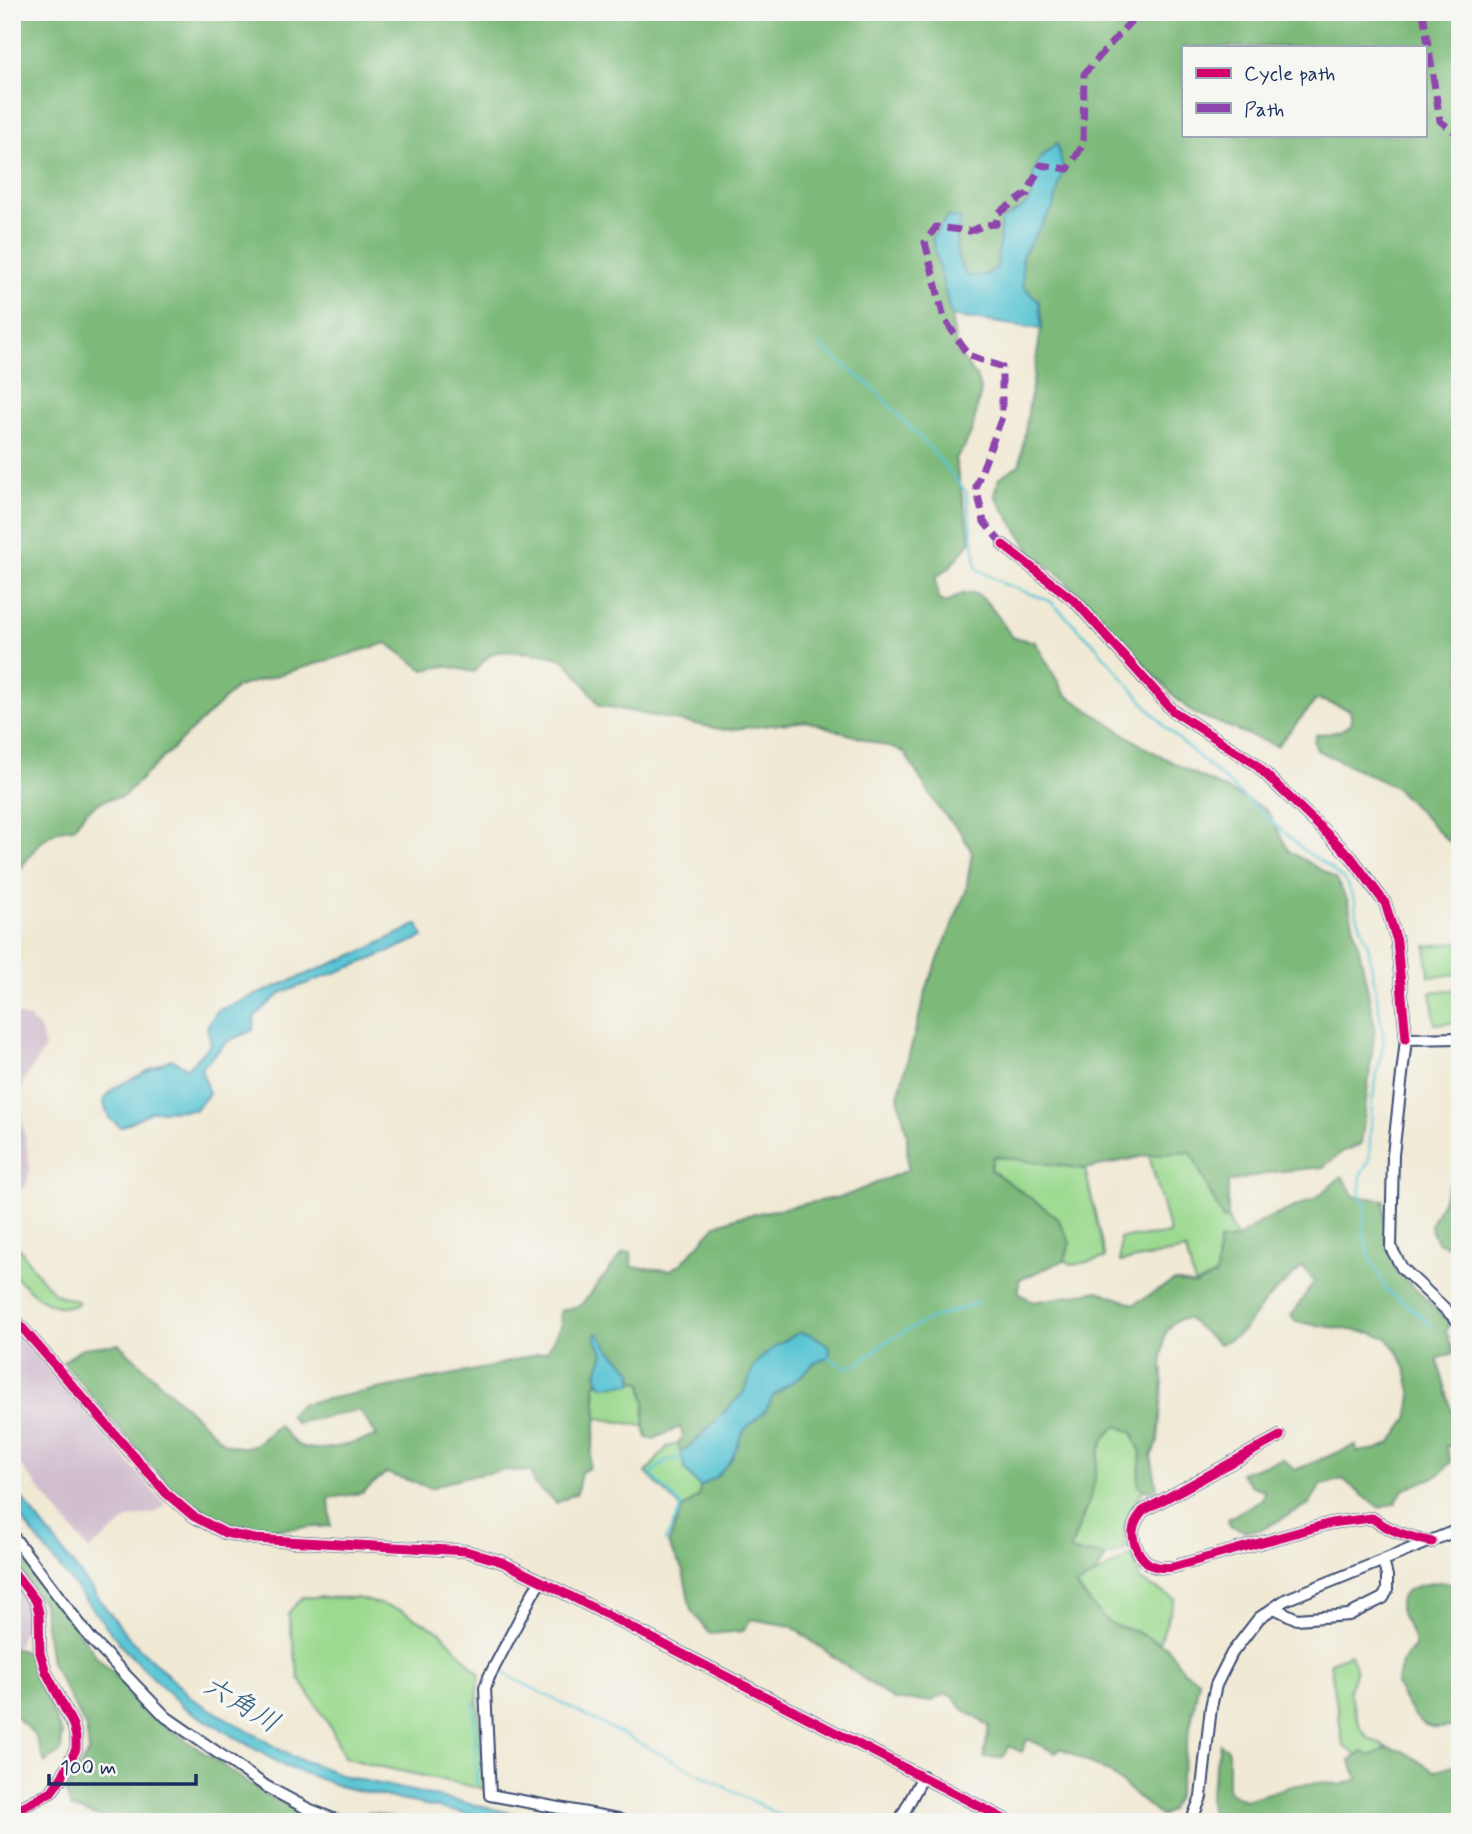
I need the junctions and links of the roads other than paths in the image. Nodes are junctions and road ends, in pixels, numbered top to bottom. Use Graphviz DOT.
graph roads {
  1 [pos="1003,545"];
  2 [pos="1460,1038"];
  3 [pos="1406,1039"];
  4 [pos="12,1316"];
  5 [pos="1460,1324"];
  6 [pos="1280,1436"];
  7 [pos="1460,1530"];
  8 [pos="12,1535"];
  9 [pos="1432,1542"];
  10 [pos="1382,1562"];
  11 [pos="12,1570"];
  12 [pos="541,1581"];
  13 [pos="1274,1608"];
  14 [pos="923,1776"];
  15 [pos="12,1812"];
  16 [pos="341,1822"];
  17 [pos="625,1822"];
  18 [pos="899,1822"];
  19 [pos="1010,1822"];
  20 [pos="1191,1822"];
  1 -- 3 [label="street"];
  2 -- 3 [label="street"];
  3 -- 5 [label="street"];
  4 -- 12 [label="street"];
  6 -- 9 [label="street"];
  7 -- 9 [label="street"];
  8 -- 16 [label="street"];
  9 -- 10 [label="street"];
  10 -- 13 [label="street"];
  10 -- 13 [label="street"];
  11 -- 15 [label="street"];
  12 -- 14 [label="street"];
  12 -- 17 [label="street"];
  13 -- 20 [label="street"];
  14 -- 18 [label="street"];
  14 -- 19 [label="street"];
}
